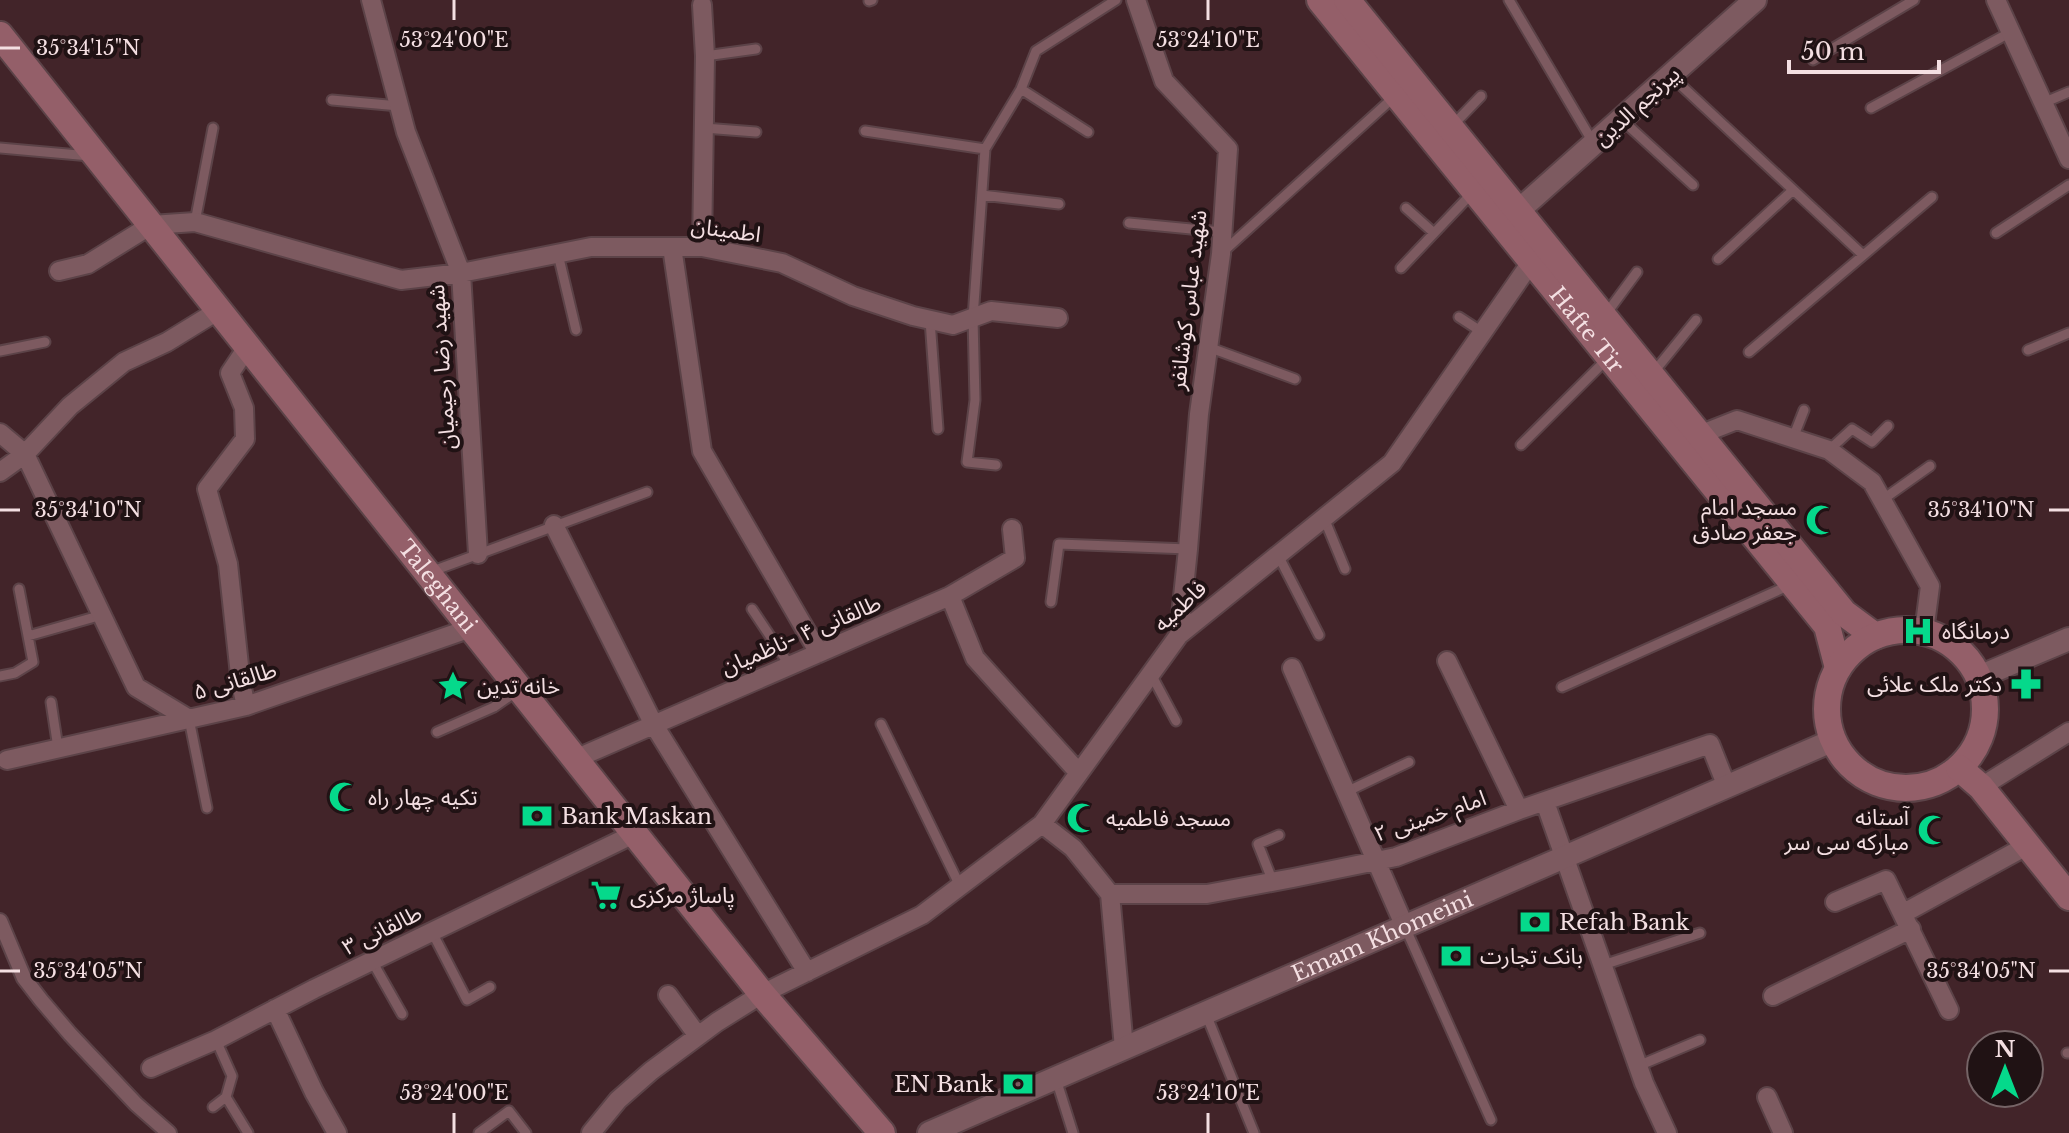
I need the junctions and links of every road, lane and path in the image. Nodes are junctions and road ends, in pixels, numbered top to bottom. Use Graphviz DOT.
graph roads {
  1 [pos="1116,0"];
  2 [pos="1136,0"];
  3 [pos="1320,0"];
  4 [pos="1347,0"];
  5 [pos="1755,0"];
  6 [pos="1914,0"];
  7 [pos="1996,0"];
  8 [pos="375,1"];
  9 [pos="1514,1"];
  10 [pos="702,5"];
  11 [pos="2011,32"];
  12 [pos="0,35"];
  13 [pos="756,49"];
  14 [pos="705,56"];
  15 [pos="1813,60"];
  16 [pos="1670,75"];
  17 [pos="1021,89"];
  18 [pos="2069,92"];
  19 [pos="1397,94"];
  20 [pos="1481,96"];
  21 [pos="332,100"];
  22 [pos="2043,103"];
  23 [pos="399,106"];
  24 [pos="1871,108"];
  25 [pos="1621,119"];
  26 [pos="213,128"];
  27 [pos="704,128"];
  28 [pos="1450,128"];
  29 [pos="865,131"];
  30 [pos="756,132"];
  31 [pos="1088,132"];
  32 [pos="1594,144"];
  33 [pos="0,148"];
  34 [pos="985,149"];
  35 [pos="97,157"];
  36 [pos="2069,159"];
  37 [pos="1693,185"];
  38 [pos="2069,185"];
  39 [pos="1475,190"];
  40 [pos="1793,190"];
  41 [pos="982,195"];
  42 [pos="1932,197"];
  43 [pos="1059,204"];
  44 [pos="1406,208"];
  45 [pos="1510,218"];
  46 [pos="195,222"];
  47 [pos="1129,223"];
  48 [pos="151,225"];
  49 [pos="1222,232"];
  50 [pos="1434,233"];
  51 [pos="1996,233"];
  52 [pos="672,247"];
  53 [pos="702,247"];
  54 [pos="558,254"];
  55 [pos="1221,254"];
  56 [pos="1863,255"];
  57 [pos="1718,259"];
  58 [pos="1532,261"];
  59 [pos="1401,268"];
  60 [pos="59,271"];
  61 [pos="1637,272"];
  62 [pos="461,273"];
  63 [pos="219,310"];
  64 [pos="1459,317"];
  65 [pos="1604,317"];
  66 [pos="973,318"];
  67 [pos="1058,318"];
  68 [pos="930,320"];
  69 [pos="1696,320"];
  70 [pos="576,330"];
  71 [pos="1482,332"];
  72 [pos="2069,333"];
  73 [pos="45,342"];
  74 [pos="248,346"];
  75 [pos="1208,347"];
  76 [pos="2028,350"];
  77 [pos="0,351"];
  78 [pos="1749,352"];
  79 [pos="1609,357"];
  80 [pos="1651,375"];
  81 [pos="1295,379"];
  82 [pos="1804,410"];
  83 [pos="1888,426"];
  84 [pos="938,429"];
  85 [pos="0,433"];
  86 [pos="1699,435"];
  87 [pos="1793,438"];
  88 [pos="1521,445"];
  89 [pos="1829,450"];
  90 [pos="25,454"];
  91 [pos="996,465"];
  92 [pos="1930,466"];
  93 [pos="0,472"];
  94 [pos="647,492"];
  95 [pos="1882,500"];
  96 [pos="1324,518"];
  97 [pos="554,525"];
  98 [pos="1012,529"];
  99 [pos="1188,549"];
  100 [pos="478,554"];
  101 [pos="1278,555"];
  102 [pos="1345,569"];
  103 [pos="427,573"];
  104 [pos="1793,584"];
  105 [pos="19,589"];
  106 [pos="950,596"];
  107 [pos="1051,602"];
  108 [pos="752,609"];
  109 [pos="102,615"];
  110 [pos="471,628"];
  111 [pos="1924,632"];
  112 [pos="1179,635"];
  113 [pos="1319,635"];
  114 [pos="28,636"];
  115 [pos="1875,636"];
  116 [pos="2069,639"];
  117 [pos="819,653"];
  118 [pos="1447,661"];
  119 [pos="790,666"];
  120 [pos="1292,668"];
  121 [pos="1838,668"];
  122 [pos="1151,674"];
  123 [pos="0,676"];
  124 [pos="1979,677"];
  125 [pos="1562,687"];
  126 [pos="520,689"];
  127 [pos="51,702"];
  128 [pos="246,706"];
  129 [pos="189,719"];
  130 [pos="1176,721"];
  131 [pos="881,724"];
  132 [pos="654,725"];
  133 [pos="437,732"];
  134 [pos="2069,732"];
  135 [pos="1834,740"];
  136 [pos="58,748"];
  137 [pos="575,759"];
  138 [pos="7,760"];
  139 [pos="1409,762"];
  140 [pos="1959,768"];
  141 [pos="1079,773"];
  142 [pos="1727,787"];
  143 [pos="1981,787"];
  144 [pos="1346,792"];
  145 [pos="1545,802"];
  146 [pos="207,808"];
  147 [pos="1519,810"];
  148 [pos="1042,824"];
  149 [pos="634,834"];
  150 [pos="1279,835"];
  151 [pos="2028,845"];
  152 [pos="1565,857"];
  153 [pos="1376,861"];
  154 [pos="1273,882"];
  155 [pos="960,886"];
  156 [pos="1110,894"];
  157 [pos="2069,897"];
  158 [pos="1835,902"];
  159 [pos="0,921"];
  160 [pos="1907,921"];
  161 [pos="1405,927"];
  162 [pos="432,932"];
  163 [pos="1700,933"];
  164 [pos="372,961"];
  165 [pos="1603,965"];
  166 [pos="807,972"];
  167 [pos="490,987"];
  168 [pos="762,994"];
  169 [pos="668,995"];
  170 [pos="1773,996"];
  171 [pos="275,1009"];
  172 [pos="1949,1010"];
  173 [pos="1206,1013"];
  174 [pos="402,1014"];
  175 [pos="698,1036"];
  176 [pos="216,1040"];
  177 [pos="1700,1040"];
  178 [pos="1124,1048"];
  179 [pos="1638,1066"];
  180 [pos="151,1068"];
  181 [pos="1056,1078"];
  182 [pos="226,1097"];
  183 [pos="1767,1097"];
  184 [pos="213,1107"];
  185 [pos="1491,1120"];
  186 [pos="1661,1131"];
  187 [pos="169,1133"];
  188 [pos="248,1133"];
  189 [pos="337,1133"];
  190 [pos="479,1133"];
  191 [pos="526,1133"];
  192 [pos="591,1133"];
  193 [pos="882,1133"];
  194 [pos="929,1133"];
  195 [pos="1073,1133"];
  196 [pos="1254,1133"];
  197 [pos="1783,1133"];
  1 -- 17 [label="lane"];
  2 -- 49 [label="street, شهید عباس کوشانفر"];
  3 -- 19 [label="main road, Hafte Tir"];
  4 -- 28 [label="main road, Hafte Tir"];
  5 -- 16 [label="street, پیرنجم الدین"];
  6 -- 15 [label="lane"];
  7 -- 11 [label="street"];
  8 -- 23 [label="street, شهید رضا رحیمیان"];
  9 -- 32 [label="lane"];
  10 -- 14 [label="street"];
  11 -- 22 [label="street"];
  11 -- 24 [label="lane"];
  12 -- 35 [label="main road, Taleghani"];
  13 -- 14 [label="lane"];
  14 -- 27 [label="street"];
  16 -- 25 [label="street, پیرنجم الدین"];
  16 -- 40 [label="lane"];
  17 -- 31 [label="lane"];
  17 -- 34 [label="lane"];
  18 -- 22 [label="lane"];
  19 -- 39 [label="main road, Hafte Tir"];
  19 -- 55 [label="lane"];
  20 -- 28 [label="lane"];
  21 -- 23 [label="lane"];
  22 -- 36 [label="street"];
  23 -- 62 [label="street, شهید رضا رحیمیان"];
  25 -- 32 [label="street, پیرنجم الدین"];
  25 -- 37 [label="lane"];
  26 -- 46 [label="lane"];
  27 -- 30 [label="lane"];
  27 -- 53 [label="street"];
  28 -- 45 [label="main road, Hafte Tir"];
  29 -- 34 [label="lane"];
  32 -- 45 [label="street, پیرنجم الدین"];
  33 -- 35 [label="lane"];
  34 -- 41 [label="lane"];
  35 -- 48 [label="main road, Taleghani"];
  38 -- 51 [label="lane"];
  39 -- 45 [label="main road, Hafte Tir"];
  39 -- 50 [label="lane"];
  40 -- 56 [label="lane"];
  40 -- 57 [label="lane"];
  41 -- 43 [label="lane"];
  41 -- 66 [label="lane"];
  42 -- 56 [label="lane"];
  44 -- 50 [label="lane"];
  45 -- 58 [label="main road, Hafte Tir"];
  45 -- 65 [label="main road, Hafte Tir"];
  46 -- 48 [label="street, اطمینان"];
  46 -- 62 [label="street, اطمینان"];
  47 -- 49 [label="lane"];
  48 -- 60 [label="street"];
  48 -- 63 [label="main road, Taleghani"];
  49 -- 55 [label="street, شهید عباس کوشانفر"];
  50 -- 59 [label="lane"];
  52 -- 53 [label="street, اطمینان"];
  52 -- 54 [label="street, اطمینان"];
  52 -- 117 [label="street"];
  53 -- 68 [label="street, اطمینان"];
  54 -- 62 [label="street, اطمینان"];
  54 -- 70 [label="lane"];
  55 -- 75 [label="street, شهید عباس کوشانفر"];
  56 -- 78 [label="lane"];
  58 -- 71 [label="street, فاطمیه"];
  58 -- 79 [label="main road, Hafte Tir"];
  61 -- 65 [label="lane"];
  62 -- 100 [label="street, شهید رضا رحیمیان"];
  63 -- 74 [label="main road, Taleghani"];
  63 -- 90 [label="street"];
  64 -- 71 [label="lane"];
  65 -- 80 [label="main road, Hafte Tir"];
  66 -- 67 [label="street, اطمینان"];
  66 -- 68 [label="street, اطمینان"];
  66 -- 91 [label="lane"];
  68 -- 84 [label="lane"];
  69 -- 80 [label="lane"];
  71 -- 96 [label="street, فاطمیه"];
  72 -- 76 [label="lane"];
  73 -- 77 [label="lane"];
  74 -- 103 [label="main road, Taleghani"];
  74 -- 128 [label="street"];
  75 -- 81 [label="lane"];
  75 -- 99 [label="street, شهید عباس کوشانفر"];
  79 -- 88 [label="lane"];
  79 -- 104 [label="main road, Hafte Tir"];
  80 -- 86 [label="main road, Hafte Tir"];
  82 -- 87 [label="lane"];
  83 -- 89 [label="lane"];
  85 -- 90 [label="street"];
  86 -- 87 [label="street"];
  86 -- 115 [label="main road, Hafte Tir"];
  87 -- 89 [label="street"];
  89 -- 95 [label="street"];
  90 -- 93 [label="street"];
  90 -- 109 [label="street"];
  92 -- 95 [label="lane"];
  94 -- 97 [label="lane"];
  95 -- 111 [label="street"];
  96 -- 101 [label="street, فاطمیه"];
  96 -- 102 [label="lane"];
  97 -- 100 [label="lane"];
  97 -- 132 [label="street"];
  98 -- 106 [label="street, طالقانی ۴ -ناظمیان"];
  99 -- 107 [label="lane"];
  99 -- 112 [label="street, شهید عباس کوشانفر"];
  100 -- 103 [label="lane"];
  101 -- 112 [label="street, فاطمیه"];
  101 -- 113 [label="lane"];
  103 -- 110 [label="main road, Taleghani"];
  104 -- 121 [label="main road, Hafte Tir"];
  104 -- 125 [label="lane"];
  105 -- 114 [label="lane"];
  106 -- 117 [label="street, طالقانی ۴ -ناظمیان"];
  106 -- 141 [label="street"];
  108 -- 119 [label="lane"];
  109 -- 114 [label="lane"];
  109 -- 129 [label="street"];
  110 -- 126 [label="main road, Taleghani"];
  110 -- 128 [label="street, طالقانی ۵"];
  111 -- 115 [label="main road"];
  111 -- 124 [label="main road"];
  112 -- 122 [label="street, فاطمیه"];
  114 -- 123 [label="lane"];
  115 -- 121 [label="main road"];
  116 -- 124 [label="street"];
  117 -- 119 [label="street, طالقانی ۴ -ناظمیان"];
  118 -- 147 [label="street"];
  119 -- 132 [label="street, طالقانی ۴ -ناظمیان"];
  120 -- 144 [label="street"];
  121 -- 135 [label="main road"];
  122 -- 130 [label="lane"];
  122 -- 141 [label="street, فاطمیه"];
  124 -- 140 [label="main road"];
  126 -- 133 [label="lane"];
  126 -- 137 [label="main road, Taleghani"];
  127 -- 136 [label="lane"];
  128 -- 129 [label="street, طالقانی ۵"];
  129 -- 136 [label="street, طالقانی ۵"];
  129 -- 146 [label="lane"];
  131 -- 155 [label="lane"];
  132 -- 137 [label="street, طالقانی ۴ -ناظمیان"];
  132 -- 166 [label="street"];
  134 -- 143 [label="street"];
  135 -- 140 [label="main road"];
  135 -- 142 [label="street, Emam Khomeini"];
  136 -- 138 [label="street, طالقانی ۵"];
  137 -- 149 [label="main road, Taleghani"];
  139 -- 144 [label="lane"];
  140 -- 143 [label="main road"];
  141 -- 148 [label="street, فاطمیه"];
  142 -- 145 [label="street, امام خمینی ۲"];
  142 -- 152 [label="street, Emam Khomeini"];
  143 -- 151 [label="main road"];
  144 -- 153 [label="street"];
  145 -- 147 [label="street, امام خمینی ۲"];
  145 -- 152 [label="street"];
  147 -- 153 [label="street, امام خمینی ۲"];
  148 -- 155 [label="street, فاطمیه"];
  148 -- 156 [label="street"];
  149 -- 162 [label="street, طالقانی ۳"];
  149 -- 168 [label="main road, Taleghani"];
  150 -- 154 [label="lane"];
  151 -- 157 [label="main road"];
  151 -- 160 [label="street"];
  152 -- 161 [label="street, Emam Khomeini"];
  152 -- 165 [label="street"];
  153 -- 154 [label="street, امام خمینی ۲"];
  153 -- 161 [label="street"];
  154 -- 156 [label="street, امام خمینی ۲"];
  155 -- 166 [label="street, فاطمیه"];
  156 -- 178 [label="street"];
  158 -- 160 [label="street"];
  159 -- 187 [label="street"];
  160 -- 170 [label="street"];
  160 -- 172 [label="street"];
  161 -- 173 [label="street, Emam Khomeini"];
  161 -- 185 [label="lane"];
  162 -- 164 [label="street, طالقانی ۳"];
  162 -- 167 [label="lane"];
  163 -- 165 [label="lane"];
  164 -- 171 [label="street, طالقانی ۳"];
  164 -- 174 [label="lane"];
  165 -- 179 [label="street"];
  166 -- 168 [label="street, فاطمیه"];
  168 -- 175 [label="street, فاطمیه"];
  168 -- 193 [label="main road, Taleghani"];
  169 -- 175 [label="street"];
  171 -- 176 [label="street, طالقانی ۳"];
  171 -- 189 [label="street"];
  173 -- 178 [label="street, Emam Khomeini"];
  173 -- 196 [label="lane"];
  175 -- 192 [label="street, فاطمیه"];
  176 -- 180 [label="street, طالقانی ۳"];
  176 -- 182 [label="lane"];
  177 -- 179 [label="lane"];
  178 -- 181 [label="street, Emam Khomeini"];
  179 -- 186 [label="street"];
  181 -- 194 [label="street, Emam Khomeini"];
  181 -- 195 [label="lane"];
  182 -- 184 [label="lane"];
  182 -- 188 [label="lane"];
  183 -- 197 [label="street"];
  190 -- 191 [label="lane"];
}
